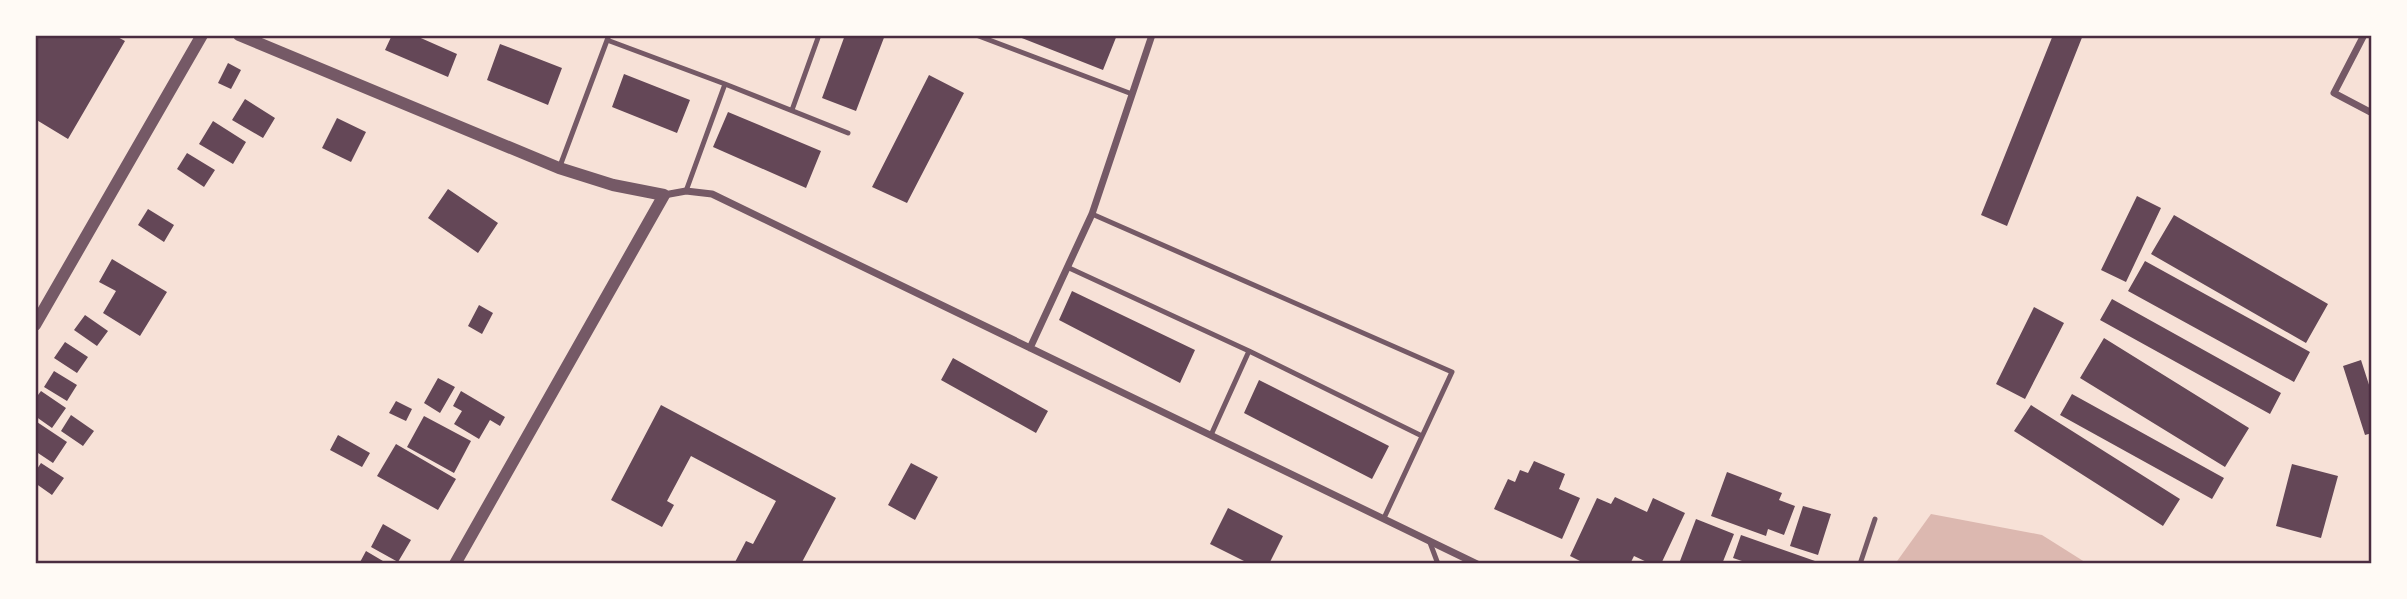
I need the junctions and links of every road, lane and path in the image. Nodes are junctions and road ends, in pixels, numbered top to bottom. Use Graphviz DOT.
graph roads {
  1 [pos="202,35"];
  2 [pos="239,35"];
  3 [pos="819,35"];
  4 [pos="976,35"];
  5 [pos="1152,35"];
  6 [pos="2364,35"];
  7 [pos="608,37"];
  8 [pos="725,85"];
  9 [pos="1132,94"];
  10 [pos="792,110"];
  11 [pos="2372,113"];
  12 [pos="848,133"];
  13 [pos="559,168"];
  14 [pos="685,191"];
  15 [pos="664,195"];
  16 [pos="1092,214"];
  17 [pos="1067,267"];
  18 [pos="35,325"];
  19 [pos="1030,348"];
  20 [pos="1249,351"];
  21 [pos="1211,435"];
  22 [pos="1422,436"];
  23 [pos="1384,519"];
  24 [pos="1875,519"];
  25 [pos="1429,540"];
  26 [pos="455,564"];
  27 [pos="1438,564"];
  28 [pos="1477,564"];
  29 [pos="1860,564"];
  1 -- 18 [label="street"];
  2 -- 13 [label="street"];
  3 -- 10 [label="lane"];
  4 -- 9 [label="lane"];
  5 -- 9 [label="street"];
  6 -- 11 [label="street"];
  7 -- 8 [label="lane"];
  7 -- 13 [label="lane"];
  8 -- 10 [label="lane"];
  8 -- 14 [label="lane"];
  9 -- 16 [label="street"];
  10 -- 12 [label="lane"];
  13 -- 15 [label="street"];
  14 -- 15 [label="street"];
  14 -- 19 [label="street"];
  15 -- 26 [label="street"];
  16 -- 17 [label="street"];
  16 -- 22 [label="lane"];
  17 -- 19 [label="street"];
  17 -- 20 [label="lane"];
  19 -- 21 [label="street"];
  20 -- 21 [label="lane"];
  20 -- 22 [label="lane"];
  21 -- 23 [label="street"];
  22 -- 23 [label="lane"];
  23 -- 25 [label="street"];
  24 -- 29 [label="lane"];
  25 -- 27 [label="lane"];
  25 -- 28 [label="street"];
}
